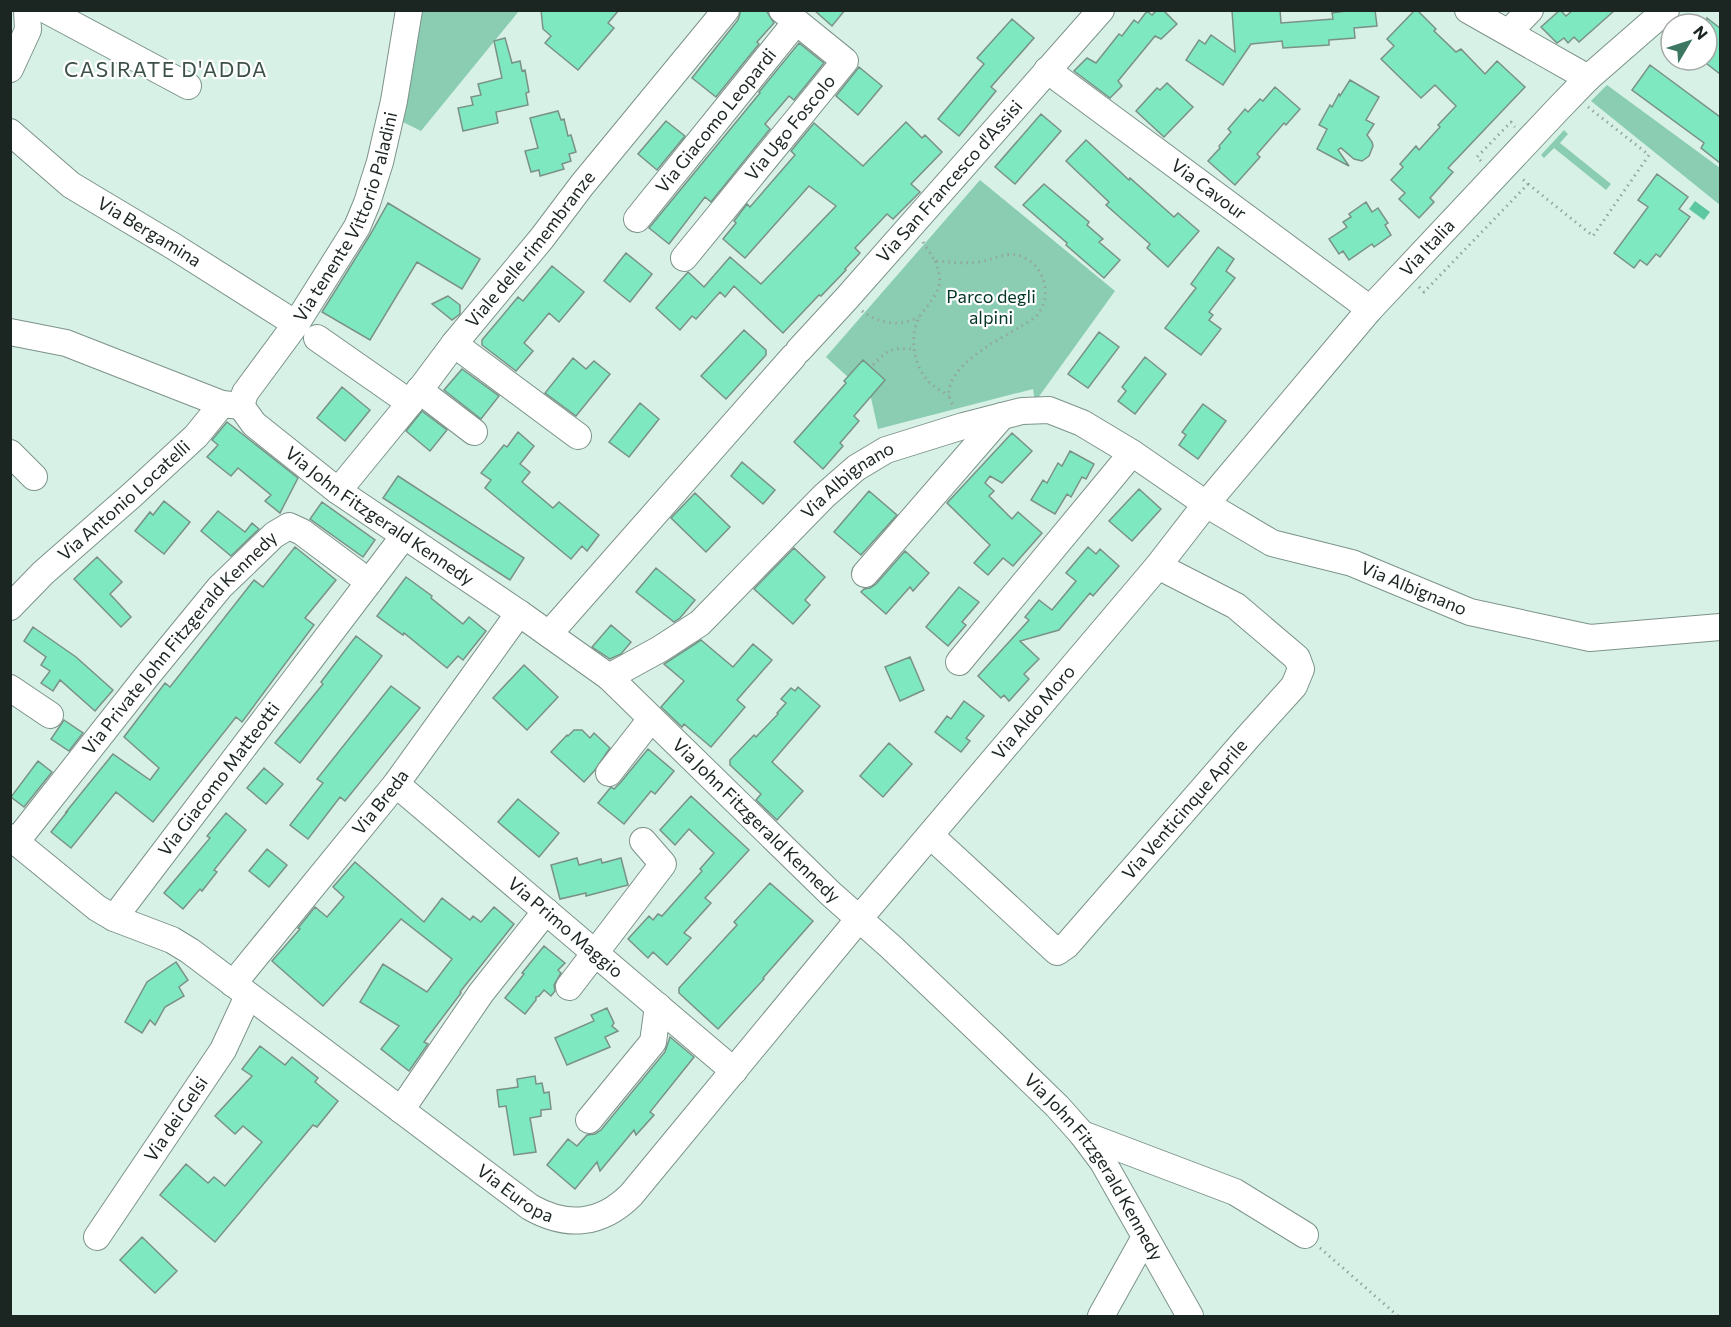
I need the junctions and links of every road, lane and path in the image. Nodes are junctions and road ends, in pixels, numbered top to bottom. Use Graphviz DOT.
graph roads {
  1 [pos="27,10"];
  2 [pos="46,10"];
  3 [pos="409,10"];
  4 [pos="726,10"];
  5 [pos="1101,10"];
  6 [pos="1468,10"];
  7 [pos="1530,10"];
  8 [pos="1666,10"];
  9 [pos="789,16"];
  10 [pos="1509,32"];
  11 [pos="10,69"];
  12 [pos="1047,70"];
  13 [pos="188,86"];
  14 [pos="1585,90"];
  15 [pos="10,132"];
  16 [pos="1528,184"];
  17 [pos="637,219"];
  18 [pos="925,244"];
  19 [pos="684,258"];
  20 [pos="936,261"];
  21 [pos="1370,309"];
  22 [pos="864,313"];
  23 [pos="919,317"];
  24 [pos="296,324"];
  25 [pos="10,332"];
  26 [pos="317,338"];
  27 [pos="454,344"];
  28 [pos="915,349"];
  29 [pos="873,365"];
  30 [pos="414,396"];
  31 [pos="949,396"];
  32 [pos="231,405"];
  33 [pos="1002,416"];
  34 [pos="963,426"];
  35 [pos="474,432"];
  36 [pos="578,436"];
  37 [pos="10,453"];
  38 [pos="1132,453"];
  39 [pos="34,477"];
  40 [pos="338,491"];
  41 [pos="1206,504"];
  42 [pos="404,536"];
  43 [pos="1158,566"];
  44 [pos="866,574"];
  45 [pos="369,582"];
  46 [pos="10,607"];
  47 [pos="519,613"];
  48 [pos="1720,627"];
  49 [pos="549,634"];
  50 [pos="959,662"];
  51 [pos="609,677"];
  52 [pos="10,687"];
  53 [pos="50,715"];
  54 [pos="651,719"];
  55 [pos="609,772"];
  56 [pos="396,784"];
  57 [pos="931,836"];
  58 [pos="13,840"];
  59 [pos="643,841"];
  60 [pos="546,911"];
  61 [pos="114,918"];
  62 [pos="858,920"];
  63 [pos="595,953"];
  64 [pos="569,987"];
  65 [pos="241,990"];
  66 [pos="658,1006"];
  67 [pos="734,1071"];
  68 [pos="401,1110"];
  69 [pos="589,1119"];
  70 [pos="1082,1134"];
  71 [pos="1305,1235"];
  72 [pos="97,1237"];
  73 [pos="1145,1237"];
  74 [pos="1101,1317"];
  75 [pos="1190,1317"];
  76 [pos="1398,1317"];
  1 -- 11 [label="street"];
  2 -- 13 [label="street"];
  3 -- 24 [label="street, Via tenente Vittorio Paladini"];
  4 -- 27 [label="street, Viale delle rimembranze"];
  5 -- 12 [label="street, Via San Francesco d'Assisi"];
  6 -- 10 [label="street"];
  7 -- 10 [label="street"];
  8 -- 14 [label="street, Via Italia"];
  9 -- 17 [label="street, Via Giacomo Leopardi"];
  9 -- 19 [label="street, Via Ugo Foscolo"];
  10 -- 14 [label="street"];
  12 -- 21 [label="street, Via Cavour"];
  12 -- 49 [label="street, Via San Francesco d'Assisi"];
  14 -- 16 [label="path"];
  14 -- 21 [label="street, Via Italia"];
  15 -- 24 [label="street, Via Bergamina"];
  18 -- 20 [label="path"];
  20 -- 23 [label="path"];
  20 -- 31 [label="path"];
  21 -- 41 [label="street, Via Italia"];
  22 -- 23 [label="path"];
  23 -- 28 [label="path"];
  24 -- 32 [label="street, Via tenente Vittorio Paladini"];
  25 -- 32 [label="street"];
  26 -- 30 [label="street"];
  27 -- 30 [label="street, Viale delle rimembranze"];
  27 -- 36 [label="street"];
  28 -- 29 [label="path"];
  28 -- 31 [label="path"];
  30 -- 35 [label="street"];
  30 -- 40 [label="street, Viale delle rimembranze"];
  31 -- 34 [label="path"];
  32 -- 40 [label="street, Via John Fitzgerald Kennedy"];
  32 -- 46 [label="street, Via Antonio Locatelli"];
  33 -- 34 [label="street, Via Albignano"];
  33 -- 38 [label="street, Via Albignano"];
  33 -- 44 [label="street"];
  34 -- 51 [label="street, Via Albignano"];
  37 -- 39 [label="street"];
  38 -- 41 [label="street, Via Albignano"];
  38 -- 50 [label="street"];
  40 -- 42 [label="street, Via John Fitzgerald Kennedy"];
  41 -- 43 [label="street, Via Aldo Moro"];
  41 -- 48 [label="street, Via Albignano"];
  42 -- 45 [label="street, Via Giacomo Matteotti"];
  42 -- 47 [label="street, Via John Fitzgerald Kennedy"];
  43 -- 57 [label="street, Via Aldo Moro"];
  43 -- 57 [label="street, Via Venticinque Aprile"];
  45 -- 58 [label="street, Via Private John Fitzgerald Kennedy"];
  45 -- 61 [label="street, Via Giacomo Matteotti"];
  47 -- 49 [label="street, Via John Fitzgerald Kennedy"];
  47 -- 56 [label="street, Via Breda"];
  49 -- 51 [label="street, Via John Fitzgerald Kennedy"];
  51 -- 54 [label="street, Via John Fitzgerald Kennedy"];
  52 -- 53 [label="street"];
  54 -- 55 [label="street"];
  54 -- 62 [label="street, Via John Fitzgerald Kennedy"];
  56 -- 60 [label="street, Via Primo Maggio"];
  56 -- 65 [label="street, Via Breda"];
  57 -- 62 [label="street, Via Aldo Moro"];
  58 -- 61 [label="street"];
  59 -- 63 [label="street"];
  60 -- 63 [label="street, Via Primo Maggio"];
  60 -- 68 [label="street"];
  61 -- 65 [label="street, Via Europa"];
  62 -- 67 [label="street, Via Europa"];
  62 -- 70 [label="street, Via John Fitzgerald Kennedy"];
  63 -- 64 [label="street"];
  63 -- 66 [label="street, Via Primo Maggio"];
  65 -- 68 [label="street, Via Europa"];
  65 -- 72 [label="street, Via dei Gelsi"];
  66 -- 67 [label="street, Via Primo Maggio"];
  66 -- 69 [label="street"];
  67 -- 68 [label="street, Via Europa"];
  70 -- 71 [label="street"];
  70 -- 73 [label="street, Via John Fitzgerald Kennedy"];
  71 -- 76 [label="path"];
  73 -- 74 [label="street"];
  73 -- 75 [label="street, Via John Fitzgerald Kennedy"];
}
